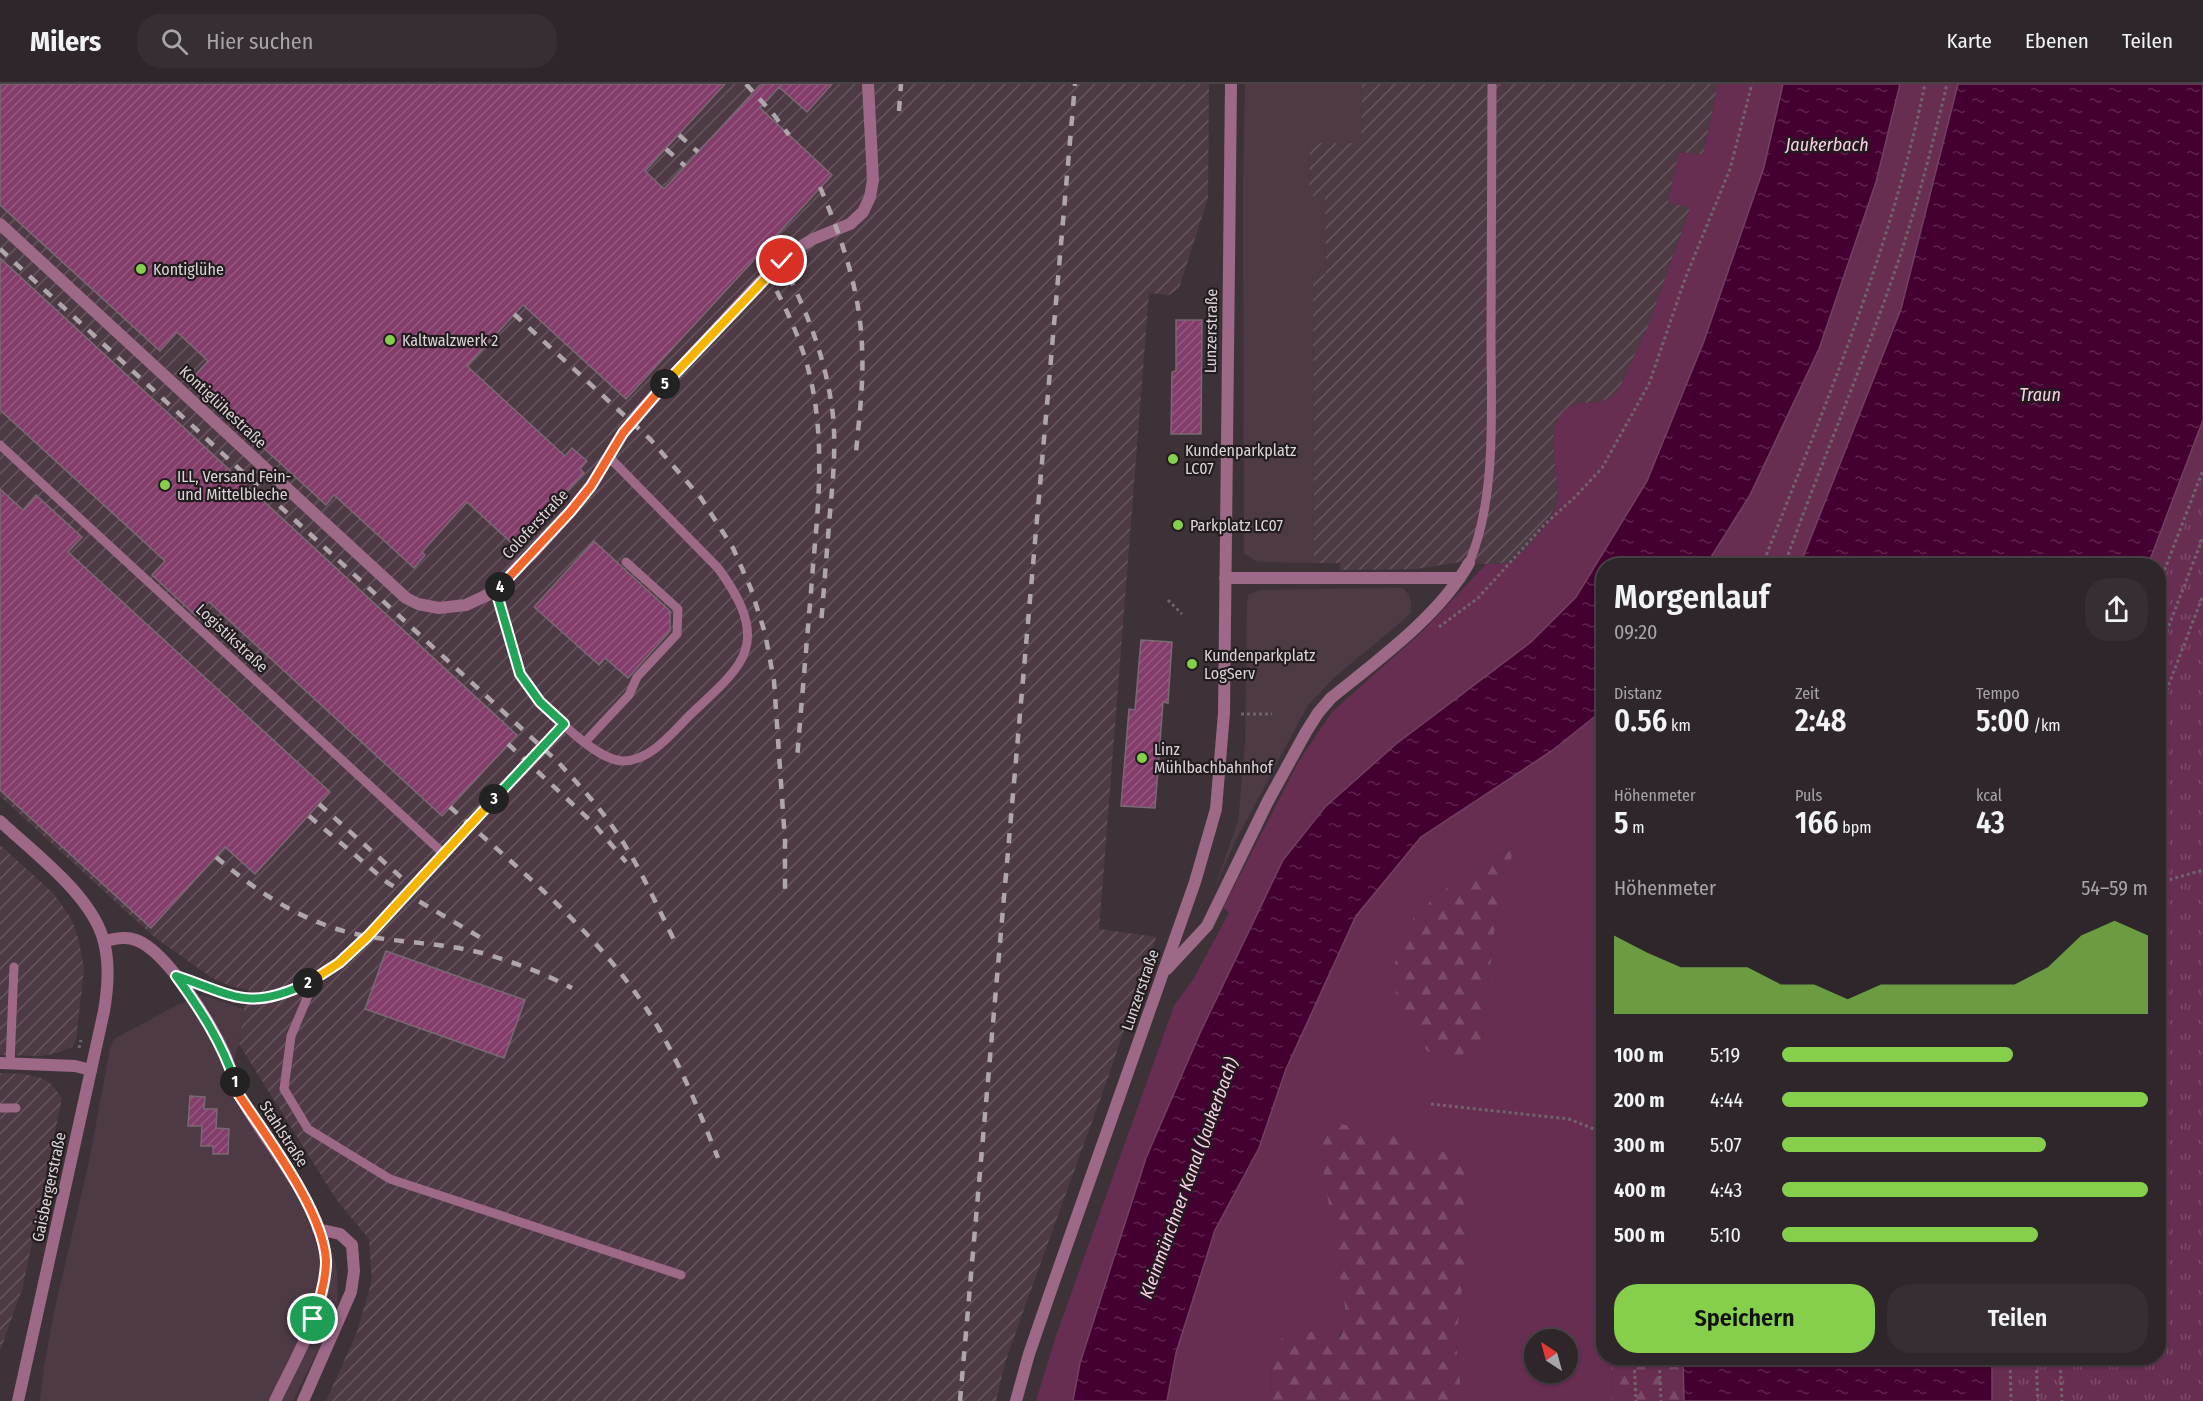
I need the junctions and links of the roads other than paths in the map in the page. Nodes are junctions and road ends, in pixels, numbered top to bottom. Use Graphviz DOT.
graph roads {
  1 [pos="868,84"];
  2 [pos="1230,84"];
  3 [pos="1492,84"];
  4 [pos="0,224"];
  5 [pos="0,445"];
  6 [pos="608,456"];
  7 [pos="626,562"];
  8 [pos="1469,563"];
  9 [pos="1225,578"];
  10 [pos="1460,578"];
  11 [pos="496,591"];
  12 [pos="564,724"];
  13 [pos="585,742"];
  14 [pos="0,821"];
  15 [pos="444,854"];
  16 [pos="104,941"];
  17 [pos="14,967"];
  18 [pos="1164,972"];
  19 [pos="176,976"];
  20 [pos="309,982"];
  21 [pos="5,1063"];
  22 [pos="91,1070"];
  23 [pos="0,1108"];
  24 [pos="16,1108"];
  25 [pos="318,1229"];
  26 [pos="681,1275"];
  27 [pos="18,1401"];
  28 [pos="274,1401"];
  29 [pos="303,1401"];
  30 [pos="1016,1401"];
  1 -- 6 [label="street, Coloferstraße"];
  2 -- 9 [label="street, Lunzerstraße"];
  3 -- 8 [label="lane"];
  4 -- 11 [label="street, Kontiglühestraße"];
  5 -- 15 [label="lane, Logistikstraße"];
  6 -- 11 [label="street, Coloferstraße"];
  6 -- 13 [label="lane"];
  7 -- 13 [label="lane"];
  8 -- 10 [label="street"];
  9 -- 10 [label="street"];
  9 -- 18 [label="street, Lunzerstraße"];
  10 -- 18 [label="street"];
  11 -- 12 [label="lane"];
  12 -- 13 [label="lane"];
  12 -- 15 [label="lane"];
  14 -- 16 [label="street"];
  15 -- 20 [label="lane"];
  16 -- 19 [label="street, Stahlstraße"];
  16 -- 22 [label="street"];
  17 -- 21 [label="lane"];
  18 -- 30 [label="street, Lunzerstraße"];
  19 -- 20 [label="lane"];
  19 -- 25 [label="street, Stahlstraße"];
  20 -- 26 [label="lane"];
  21 -- 22 [label="street"];
  22 -- 27 [label="street, Gaisbergerstraße"];
  23 -- 24 [label="lane"];
  25 -- 28 [label="street, Stahlstraße"];
  25 -- 29 [label="street"];
}
